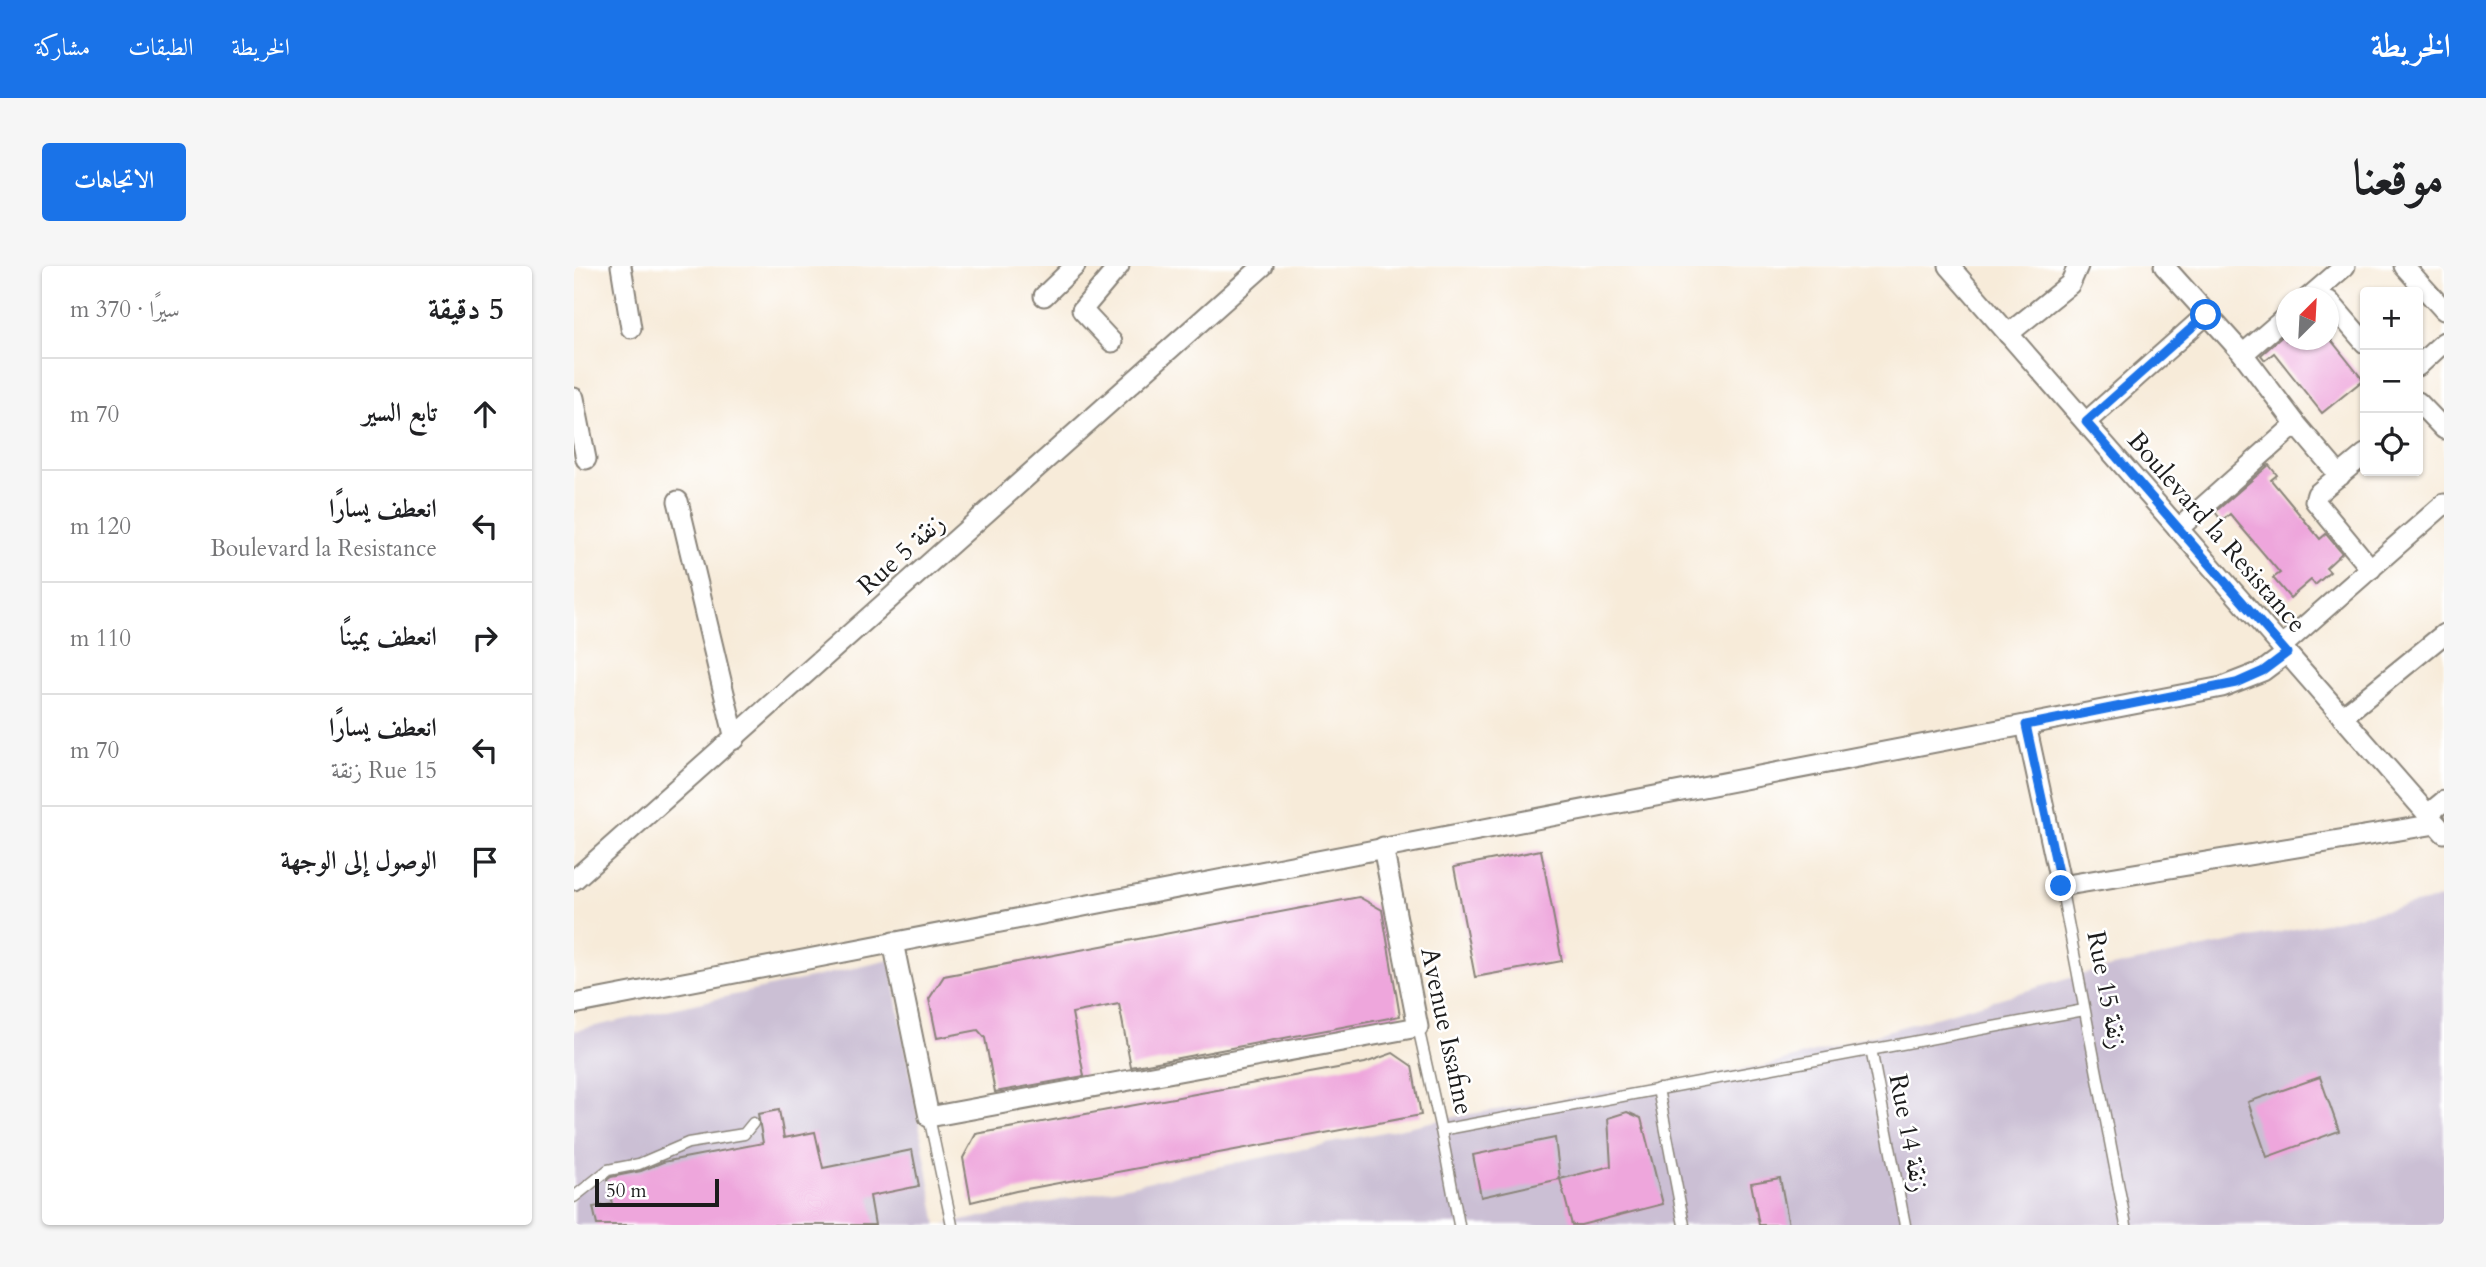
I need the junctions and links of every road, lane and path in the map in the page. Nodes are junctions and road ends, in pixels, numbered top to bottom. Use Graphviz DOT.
graph roads {
  1 [pos="621,266"];
  2 [pos="1075,266"];
  3 [pos="1119,266"];
  4 [pos="1263,266"];
  5 [pos="1949,266"];
  6 [pos="2078,266"];
  7 [pos="2164,266"];
  8 [pos="2345,266"];
  9 [pos="2404,266"];
  10 [pos="2328,287"];
  11 [pos="1044,296"];
  12 [pos="2440,297"];
  13 [pos="2206,315"];
  14 [pos="2339,316"];
  15 [pos="2276,326"];
  16 [pos="631,328"];
  17 [pos="2008,334"];
  18 [pos="2360,338"];
  19 [pos="1112,342"];
  20 [pos="2444,342"];
  21 [pos="2243,354"];
  22 [pos="2423,361"];
  23 [pos="574,398"];
  24 [pos="2423,409"];
  25 [pos="2086,422"];
  26 [pos="2296,424"];
  27 [pos="2444,429"];
  28 [pos="2360,458"];
  29 [pos="586,459"];
  30 [pos="2340,476"];
  31 [pos="678,501"];
  32 [pos="2444,504"];
  33 [pos="2178,529"];
  34 [pos="2371,569"];
  35 [pos="2444,634"];
  36 [pos="2284,650"];
  37 [pos="2342,717"];
  38 [pos="2026,725"];
  39 [pos="734,738"];
  40 [pos="2444,801"];
  41 [pos="2436,824"];
  42 [pos="1383,847"];
  43 [pos="574,880"];
  44 [pos="2061,886"];
  45 [pos="893,942"];
  46 [pos="574,1004"];
  47 [pos="2084,1010"];
  48 [pos="1418,1027"];
  49 [pos="1871,1049"];
  50 [pos="1658,1089"];
  51 [pos="929,1117"];
  52 [pos="753,1124"];
  53 [pos="1441,1130"];
  54 [pos="574,1197"];
  55 [pos="952,1225"];
  56 [pos="1459,1225"];
  57 [pos="1684,1225"];
  58 [pos="1905,1225"];
  59 [pos="2126,1225"];
  1 -- 16 [label="street"];
  2 -- 11 [label="street"];
  3 -- 19 [label="street"];
  4 -- 39 [label="street, Rue 5 زنقة"];
  5 -- 17 [label="street, Boulevard la Resistance"];
  6 -- 17 [label="street"];
  7 -- 13 [label="street"];
  8 -- 10 [label="street"];
  9 -- 12 [label="street"];
  13 -- 21 [label="street"];
  13 -- 25 [label="street"];
  14 -- 18 [label="street"];
  15 -- 21 [label="street"];
  17 -- 25 [label="street, Boulevard la Resistance"];
  20 -- 22 [label="street"];
  21 -- 26 [label="street"];
  23 -- 29 [label="street"];
  24 -- 27 [label="street"];
  25 -- 33 [label="street, Boulevard la Resistance"];
  26 -- 30 [label="street"];
  26 -- 33 [label="street"];
  28 -- 30 [label="street"];
  30 -- 34 [label="street"];
  31 -- 39 [label="street"];
  32 -- 34 [label="street"];
  33 -- 36 [label="street, Boulevard la Resistance"];
  34 -- 36 [label="street"];
  35 -- 37 [label="street"];
  36 -- 37 [label="street, Boulevard la Resistance"];
  36 -- 38 [label="street"];
  37 -- 41 [label="street, Boulevard la Resistance"];
  38 -- 42 [label="street"];
  38 -- 44 [label="street, Rue 15 زنقة"];
  39 -- 43 [label="street, Rue 5 زنقة"];
  40 -- 41 [label="street"];
  41 -- 44 [label="street"];
  42 -- 45 [label="street"];
  42 -- 48 [label="street, Avenue Issafine"];
  44 -- 47 [label="lane, Rue 15 زنقة"];
  45 -- 46 [label="street"];
  45 -- 51 [label="street"];
  47 -- 49 [label="lane"];
  47 -- 59 [label="lane, Rue 15 زنقة"];
  48 -- 51 [label="street"];
  48 -- 53 [label="lane, Avenue Issafine"];
  49 -- 50 [label="lane"];
  49 -- 58 [label="lane, Rue 14 زنقة"];
  50 -- 53 [label="lane"];
  50 -- 57 [label="lane"];
  51 -- 55 [label="lane"];
  52 -- 54 [label="lane"];
  53 -- 56 [label="lane, Avenue Issafine"];
}
